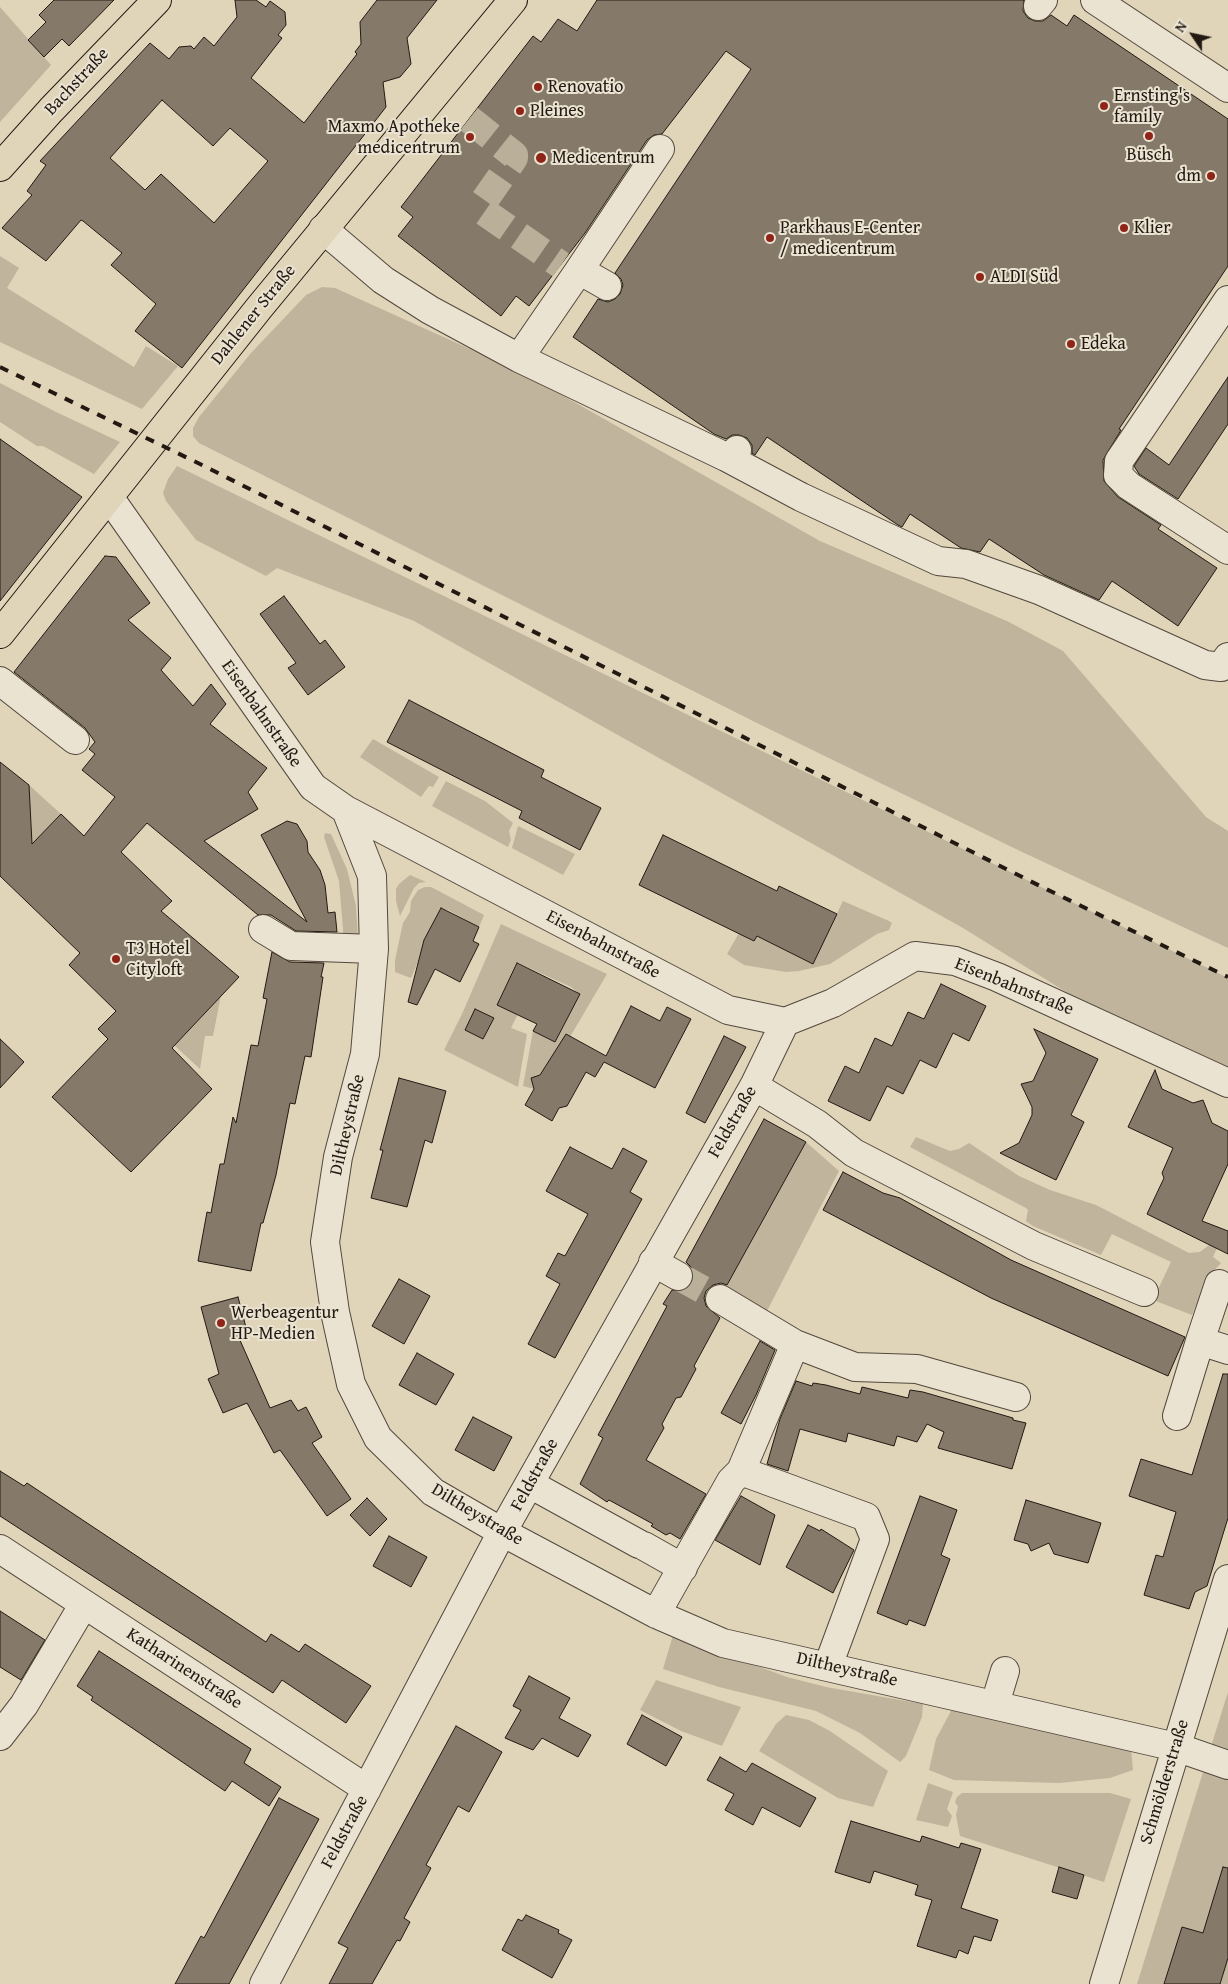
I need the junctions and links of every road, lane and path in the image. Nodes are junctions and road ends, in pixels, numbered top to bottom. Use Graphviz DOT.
graph roads {
  1 [pos="157,0"];
  2 [pos="513,0"];
  3 [pos="1095,0"];
  4 [pos="1228,88"];
  5 [pos="660,149"];
  6 [pos="0,167"];
  7 [pos="323,229"];
  8 [pos="576,275"];
  9 [pos="607,286"];
  10 [pos="1228,300"];
  11 [pos="519,358"];
  12 [pos="109,498"];
  13 [pos="1228,550"];
  14 [pos="0,634"];
  15 [pos="1228,657"];
  16 [pos="0,681"];
  17 [pos="75,740"];
  18 [pos="346,810"];
  19 [pos="263,928"];
  20 [pos="374,949"];
  21 [pos="785,1022"];
  22 [pos="1228,1083"];
  23 [pos="754,1086"];
  24 [pos="653,1262"];
  25 [pos="678,1276"];
  26 [pos="1219,1284"];
  27 [pos="1144,1292"];
  28 [pos="720,1299"];
  29 [pos="1200,1341"];
  30 [pos="795,1344"];
  31 [pos="1228,1350"];
  32 [pos="1016,1397"];
  33 [pos="1176,1416"];
  34 [pos="741,1470"];
  35 [pos="530,1484"];
  36 [pos="502,1532"];
  37 [pos="0,1549"];
  38 [pos="683,1568"];
  39 [pos="1228,1579"];
  40 [pos="84,1604"];
  41 [pos="656,1614"];
  42 [pos="828,1666"];
  43 [pos="1005,1671"];
  44 [pos="995,1704"];
  45 [pos="0,1736"];
  46 [pos="1176,1747"];
  47 [pos="1228,1766"];
  48 [pos="368,1789"];
  49 [pos="264,1984"];
  50 [pos="1104,1984"];
  1 -- 6 [label="main road, Bachstraße"];
  2 -- 7 [label="main road, Dahlener Straße"];
  3 -- 4 [label="street"];
  5 -- 8 [label="street"];
  7 -- 11 [label="street"];
  7 -- 12 [label="main road, Dahlener Straße"];
  8 -- 9 [label="street"];
  8 -- 11 [label="street"];
  10 -- 13 [label="street"];
  11 -- 15 [label="street"];
  12 -- 14 [label="main road, Dahlener Straße"];
  12 -- 18 [label="street, Eisenbahnstraße"];
  16 -- 17 [label="street"];
  18 -- 20 [label="street, Diltheystraße"];
  18 -- 21 [label="street, Eisenbahnstraße"];
  19 -- 20 [label="street"];
  20 -- 36 [label="street, Diltheystraße"];
  21 -- 22 [label="street, Eisenbahnstraße"];
  21 -- 23 [label="street, Feldstraße"];
  23 -- 24 [label="street, Feldstraße"];
  23 -- 27 [label="street"];
  24 -- 25 [label="street"];
  24 -- 35 [label="street, Feldstraße"];
  26 -- 29 [label="street"];
  28 -- 30 [label="street"];
  29 -- 31 [label="street"];
  29 -- 33 [label="street"];
  30 -- 32 [label="street"];
  30 -- 34 [label="street"];
  34 -- 38 [label="street"];
  34 -- 42 [label="street"];
  35 -- 36 [label="street, Feldstraße"];
  35 -- 38 [label="street"];
  36 -- 41 [label="street, Diltheystraße"];
  36 -- 48 [label="street, Feldstraße"];
  37 -- 40 [label="street, Katharinenstraße"];
  38 -- 41 [label="street"];
  39 -- 46 [label="street, Schmölderstraße"];
  40 -- 45 [label="street"];
  40 -- 48 [label="street, Katharinenstraße"];
  41 -- 42 [label="street, Diltheystraße"];
  42 -- 44 [label="street, Diltheystraße"];
  43 -- 44 [label="street"];
  44 -- 46 [label="street, Diltheystraße"];
  46 -- 47 [label="street, Diltheystraße"];
  46 -- 50 [label="street, Schmölderstraße"];
  48 -- 49 [label="street, Feldstraße"];
}
